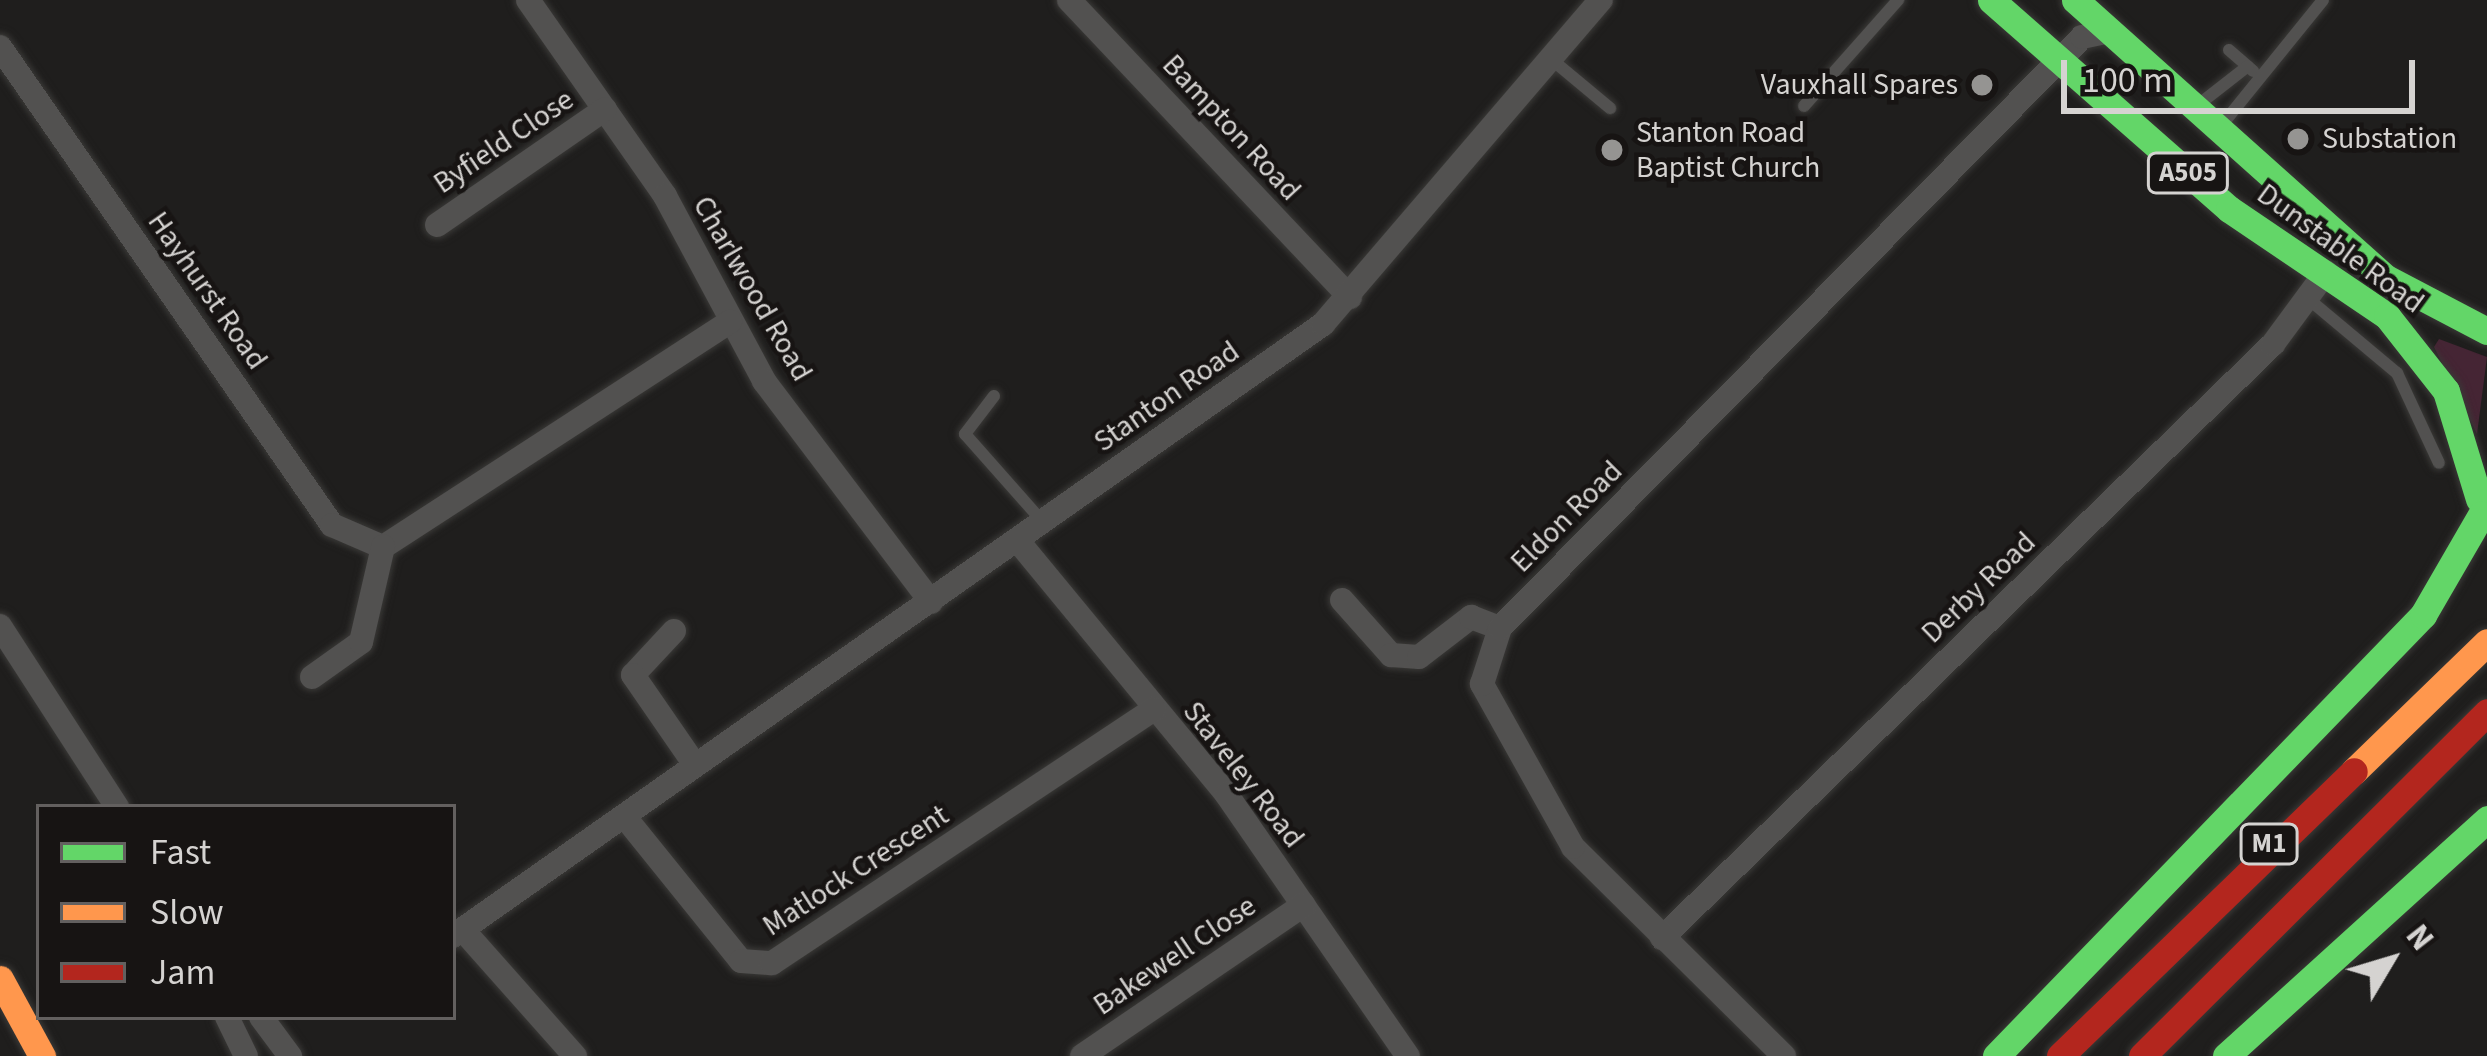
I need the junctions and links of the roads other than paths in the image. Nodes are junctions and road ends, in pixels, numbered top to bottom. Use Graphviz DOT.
graph roads {
  1 [pos="528,0"];
  2 [pos="1069,0"];
  3 [pos="1601,0"];
  4 [pos="1898,0"];
  5 [pos="1991,0"];
  6 [pos="2075,0"];
  7 [pos="2323,0"];
  8 [pos="2110,31"];
  9 [pos="0,47"];
  10 [pos="2229,50"];
  11 [pos="1551,59"];
  12 [pos="2060,62"];
  13 [pos="2253,71"];
  14 [pos="1804,106"];
  15 [pos="2197,106"];
  16 [pos="1610,108"];
  17 [pos="605,109"];
  18 [pos="2225,131"];
  19 [pos="437,225"];
  20 [pos="2326,272"];
  21 [pos="1350,297"];
  22 [pos="2312,302"];
  23 [pos="730,322"];
  24 [pos="2480,329"];
  25 [pos="994,396"];
  26 [pos="2439,463"];
  27 [pos="2487,467"];
  28 [pos="2482,515"];
  29 [pos="1042,522"];
  30 [pos="1017,540"];
  31 [pos="383,547"];
  32 [pos="1342,599"];
  33 [pos="931,602"];
  34 [pos="0,626"];
  35 [pos="1499,628"];
  36 [pos="674,631"];
  37 [pos="2487,642"];
  38 [pos="312,676"];
  39 [pos="1154,709"];
  40 [pos="2487,712"];
  41 [pos="695,765"];
  42 [pos="115,804"];
  43 [pos="624,816"];
  44 [pos="2487,819"];
  45 [pos="1303,904"];
  46 [pos="458,933"];
  47 [pos="1662,938"];
  48 [pos="0,979"];
  49 [pos="228,1020"];
  50 [pos="263,1020"];
  51 [pos="42,1056"];
  52 [pos="246,1056"];
  53 [pos="290,1056"];
  54 [pos="575,1056"];
  55 [pos="1082,1056"];
  56 [pos="1408,1056"];
  57 [pos="1784,1056"];
  58 [pos="1996,1056"];
  59 [pos="2060,1056"];
  60 [pos="2142,1056"];
  61 [pos="2226,1056"];
  1 -- 17 [label="street, Charlwood Road"];
  2 -- 21 [label="street, Bampton Road"];
  3 -- 11 [label="street, Stanton Road"];
  4 -- 14 [label="lane"];
  5 -- 12 [label="main road, Dunstable Road / A505"];
  6 -- 8 [label="main road, Dunstable Road / A505"];
  7 -- 13 [label="lane"];
  8 -- 12 [label="street, Eldon Road"];
  8 -- 15 [label="main road, Dunstable Road / A505"];
  9 -- 31 [label="street, Hayhurst Road"];
  10 -- 13 [label="lane"];
  11 -- 16 [label="lane"];
  11 -- 21 [label="street, Stanton Road"];
  12 -- 20 [label="main road, Dunstable Road / A505"];
  12 -- 35 [label="street, Eldon Road"];
  13 -- 15 [label="lane"];
  13 -- 18 [label="lane"];
  15 -- 18 [label="main road, Dunstable Road / A505"];
  17 -- 19 [label="street, Byfield Close"];
  17 -- 23 [label="street, Charlwood Road"];
  18 -- 24 [label="main road, Dunstable Road"];
  20 -- 22 [label="street, Derby Road"];
  20 -- 28 [label="main road, Dunstable Road / A505"];
  21 -- 29 [label="street, Stanton Road"];
  22 -- 26 [label="lane"];
  22 -- 47 [label="street, Derby Road"];
  23 -- 31 [label="street"];
  23 -- 33 [label="street, Charlwood Road"];
  25 -- 29 [label="lane"];
  27 -- 28 [label="main road"];
  28 -- 58 [label="main road"];
  29 -- 30 [label="street, Stanton Road"];
  30 -- 33 [label="street, Stanton Road"];
  30 -- 39 [label="street, Staveley Road"];
  31 -- 38 [label="street"];
  32 -- 35 [label="street"];
  33 -- 41 [label="street, Stanton Road"];
  34 -- 42 [label="street"];
  35 -- 47 [label="street, Eldon Road"];
  36 -- 41 [label="street"];
  37 -- 59 [label="main road, M1"];
  39 -- 43 [label="street, Matlock Crescent"];
  39 -- 45 [label="street, Staveley Road"];
  40 -- 60 [label="main road, M1"];
  41 -- 43 [label="street, Stanton Road"];
  43 -- 46 [label="street, Stanton Road"];
  44 -- 61 [label="main road"];
  45 -- 55 [label="street, Bakewell Close"];
  45 -- 56 [label="street, Staveley Road"];
  46 -- 54 [label="street"];
  47 -- 57 [label="street, Eldon Road"];
  48 -- 51 [label="main road"];
  49 -- 52 [label="street"];
  50 -- 53 [label="street"];
}
